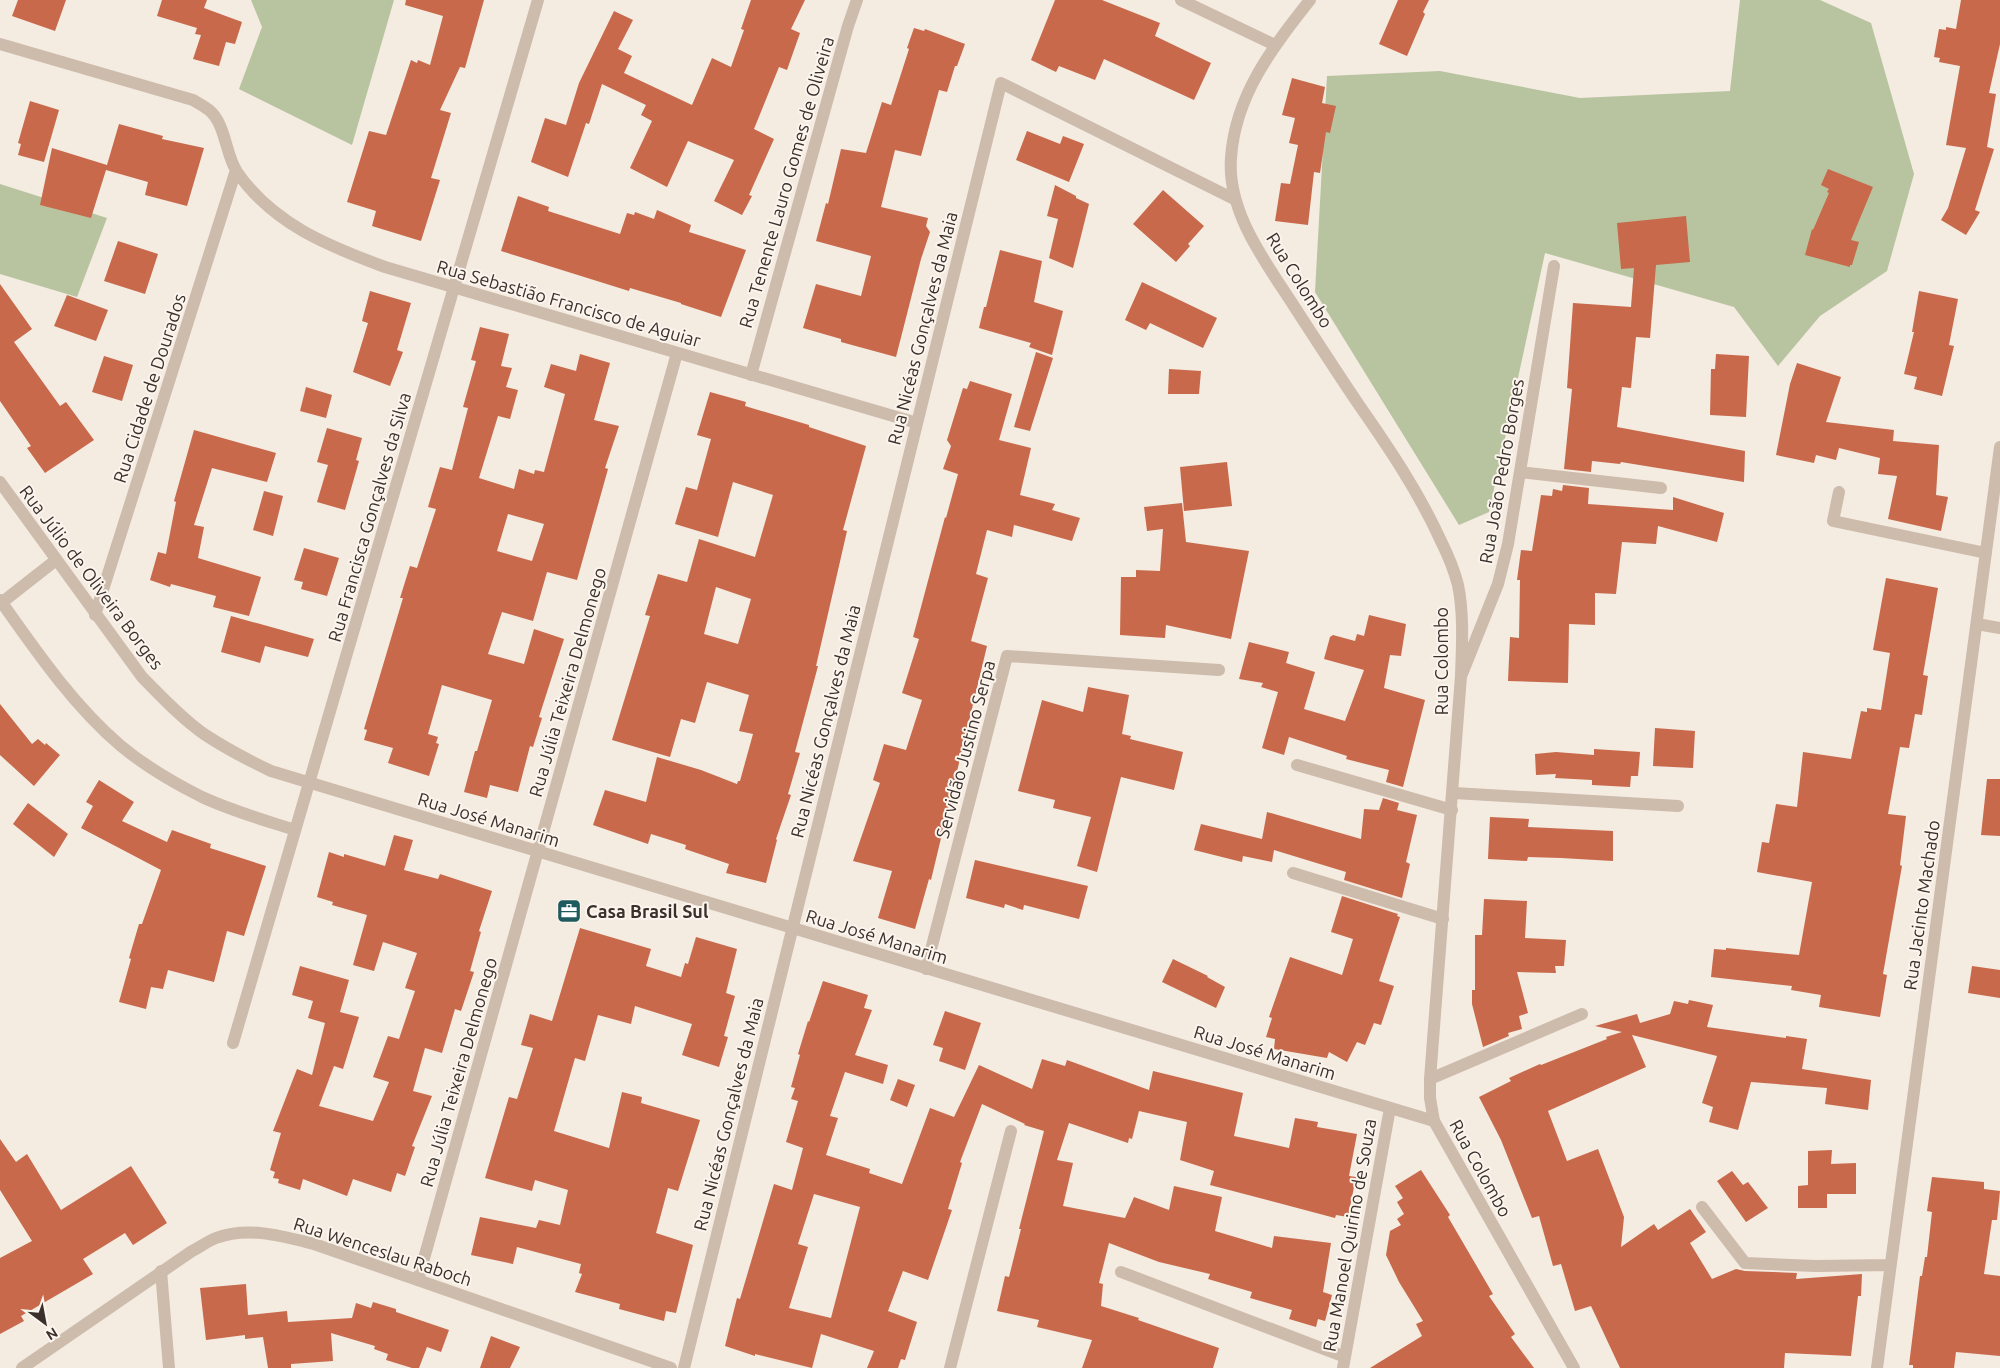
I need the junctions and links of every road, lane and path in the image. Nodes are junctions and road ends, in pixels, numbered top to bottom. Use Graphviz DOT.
graph roads {
  1 [pos="538,0"];
  2 [pos="857,0"];
  3 [pos="1182,0"];
  4 [pos="1310,0"];
  5 [pos="0,44"];
  6 [pos="1275,45"];
  7 [pos="236,170"];
  8 [pos="1234,199"];
  9 [pos="1554,266"];
  10 [pos="454,288"];
  11 [pos="678,353"];
  12 [pos="751,375"];
  13 [pos="917,424"];
  14 [pos="2000,447"];
  15 [pos="1520,472"];
  16 [pos="0,482"];
  17 [pos="1661,488"];
  18 [pos="1839,492"];
  19 [pos="1986,553"];
  20 [pos="56,560"];
  21 [pos="1,602"];
  22 [pos="95,615"];
  23 [pos="1976,624"];
  24 [pos="2000,628"];
  25 [pos="1219,670"];
  26 [pos="1461,676"];
  27 [pos="1297,766"];
  28 [pos="309,784"];
  29 [pos="1454,793"];
  30 [pos="1678,806"];
  31 [pos="1452,810"];
  32 [pos="295,830"];
  33 [pos="538,852"];
  34 [pos="1293,873"];
  35 [pos="1443,919"];
  36 [pos="792,929"];
  37 [pos="926,969"];
  38 [pos="1582,1014"];
  39 [pos="233,1043"];
  40 [pos="1430,1079"];
  41 [pos="1390,1108"];
  42 [pos="1434,1121"];
  43 [pos="1011,1131"];
  44 [pos="1702,1207"];
  45 [pos="1890,1265"];
  46 [pos="161,1271"];
  47 [pos="1121,1272"];
  48 [pos="418,1280"];
  49 [pos="1344,1363"];
  50 [pos="22,1368"];
  51 [pos="169,1368"];
  52 [pos="671,1368"];
  53 [pos="684,1368"];
  54 [pos="950,1368"];
  55 [pos="1574,1368"];
  56 [pos="1877,1368"];
  1 -- 10 [label="street, Rua Francisca Gonçalves da Silva"];
  2 -- 12 [label="street, Rua Tenente Lauro Gomes de Oliveira"];
  3 -- 6 [label="street"];
  4 -- 6 [label="street, Rua Colombo"];
  5 -- 7 [label="street, Rua Sebastião Francisco de Aguiar"];
  6 -- 8 [label="street, Rua Colombo"];
  7 -- 10 [label="street, Rua Sebastião Francisco de Aguiar"];
  7 -- 22 [label="street, Rua Cidade de Dourados"];
  8 -- 13 [label="street, Rua Nicéas Gonçalves da Maia"];
  8 -- 26 [label="street, Rua Colombo"];
  9 -- 15 [label="street, Rua João Pedro Borges"];
  10 -- 11 [label="street, Rua Sebastião Francisco de Aguiar"];
  10 -- 28 [label="street, Rua Francisca Gonçalves da Silva"];
  11 -- 12 [label="street, Rua Sebastião Francisco de Aguiar"];
  11 -- 33 [label="street, Rua Júlia Teixeira Delmonego"];
  12 -- 13 [label="street, Rua Sebastião Francisco de Aguiar"];
  13 -- 36 [label="street, Rua Nicéas Gonçalves da Maia"];
  14 -- 19 [label="street, Rua Jacinto Machado"];
  15 -- 17 [label="street"];
  15 -- 26 [label="street, Rua João Pedro Borges"];
  16 -- 20 [label="street, Rua Júlio de Oliveira Borges"];
  18 -- 19 [label="street"];
  19 -- 23 [label="street, Rua Jacinto Machado"];
  20 -- 21 [label="street"];
  20 -- 22 [label="street, Rua Júlio de Oliveira Borges"];
  21 -- 32 [label="street"];
  22 -- 28 [label="street, Rua Júlio de Oliveira Borges"];
  23 -- 24 [label="street"];
  23 -- 45 [label="street, Rua Jacinto Machado"];
  25 -- 37 [label="street, Servidão Justino Serpa"];
  26 -- 29 [label="street, Rua Colombo"];
  27 -- 31 [label="street"];
  28 -- 32 [label="street, Rua Francisca Gonçalves da Silva"];
  28 -- 33 [label="street, Rua José Manarim"];
  29 -- 30 [label="street"];
  29 -- 31 [label="street, Rua Colombo"];
  31 -- 35 [label="street, Rua Colombo"];
  32 -- 39 [label="street, Rua Francisca Gonçalves da Silva"];
  33 -- 36 [label="street, Rua José Manarim"];
  33 -- 48 [label="street, Rua Júlia Teixeira Delmonego"];
  34 -- 35 [label="street"];
  35 -- 40 [label="street, Rua Colombo"];
  36 -- 37 [label="street, Rua José Manarim"];
  36 -- 53 [label="street, Rua Nicéas Gonçalves da Maia"];
  37 -- 41 [label="street, Rua José Manarim"];
  38 -- 40 [label="street"];
  40 -- 42 [label="street, Rua Colombo"];
  41 -- 42 [label="street, Rua José Manarim"];
  41 -- 49 [label="street, Rua Manoel Quirino de Souza"];
  42 -- 55 [label="street, Rua Colombo"];
  43 -- 54 [label="street"];
  44 -- 45 [label="street"];
  45 -- 56 [label="street, Rua Jacinto Machado"];
  46 -- 48 [label="street, Rua Wenceslau Raboch"];
  46 -- 50 [label="street, Rua Wenceslau Raboch"];
  46 -- 51 [label="street"];
  47 -- 49 [label="street"];
  48 -- 52 [label="street, Rua Wenceslau Raboch"];
}
